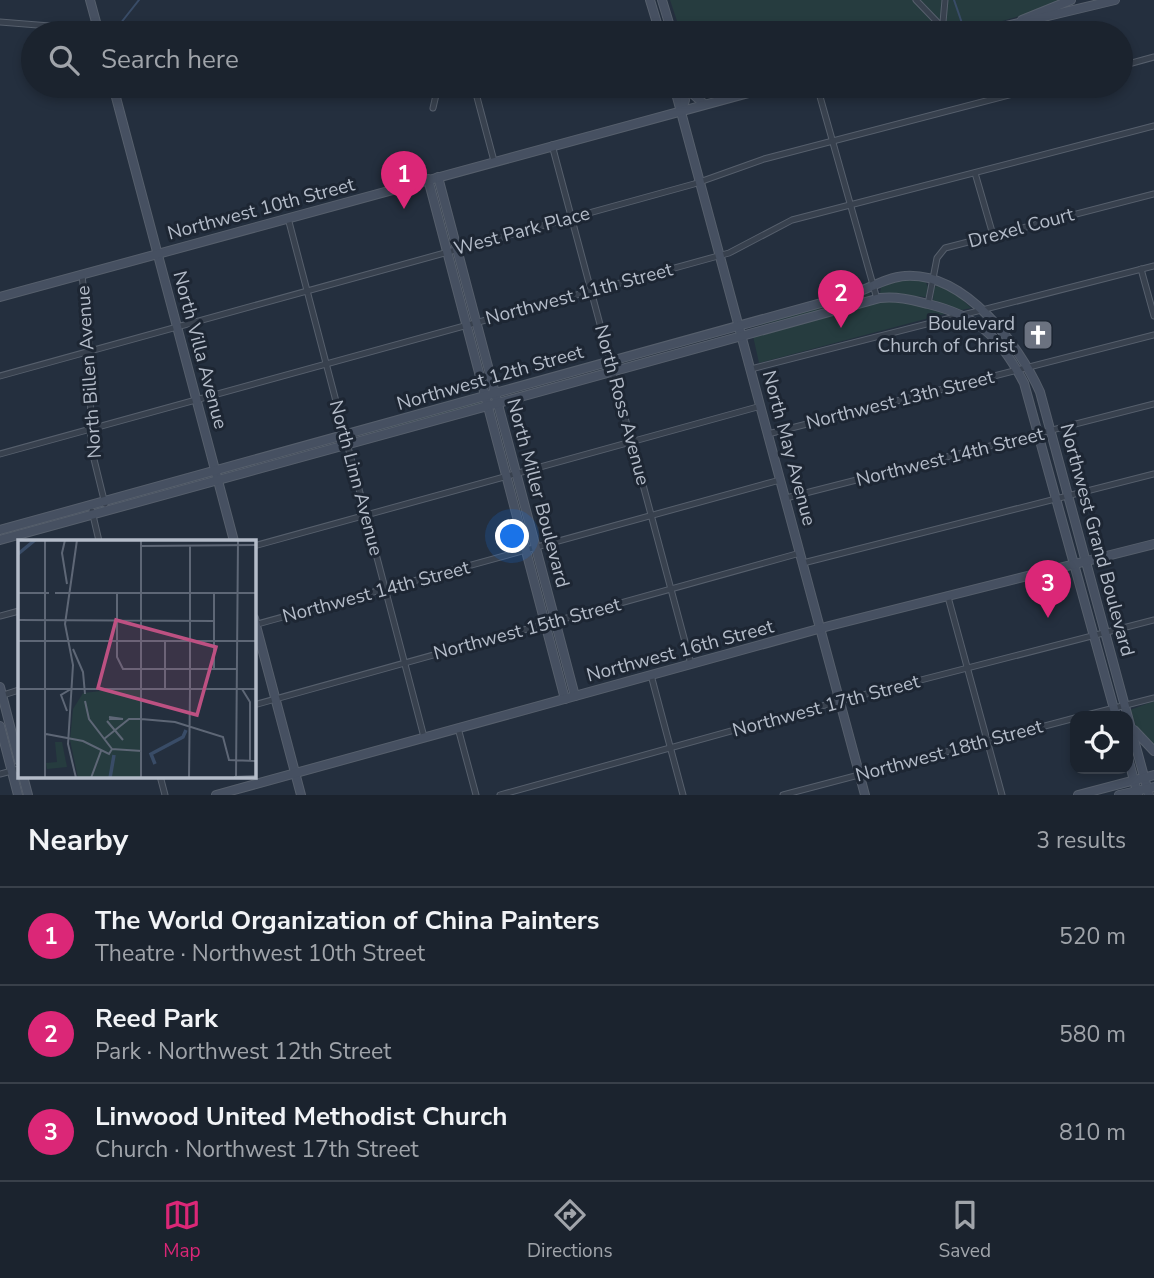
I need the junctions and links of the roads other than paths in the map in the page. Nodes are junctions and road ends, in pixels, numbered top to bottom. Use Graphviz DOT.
graph roads {
  1 [pos="90,0"];
  2 [pos="650,0"];
  3 [pos="662,0"];
  4 [pos="916,0"];
  5 [pos="945,0"];
  6 [pos="1071,0"];
  7 [pos="1115,0"];
  8 [pos="95,21"];
  9 [pos="656,21"];
  10 [pos="668,21"];
  11 [pos="934,21"];
  12 [pos="943,21"];
  13 [pos="1019,21"];
  14 [pos="1023,21"];
  15 [pos="0,22"];
  16 [pos="21,24"];
  17 [pos="1154,57"];
  18 [pos="1133,62"];
  19 [pos="116,98"];
  20 [pos="435,98"];
  21 [pos="477,98"];
  22 [pos="678,98"];
  23 [pos="685,98"];
  24 [pos="697,98"];
  25 [pos="727,98"];
  26 [pos="820,98"];
  27 [pos="997,98"];
  28 [pos="704,104"];
  29 [pos="433,108"];
  30 [pos="682,110"];
  31 [pos="1154,126"];
  32 [pos="833,141"];
  33 [pos="552,145"];
  34 [pos="494,162"];
  35 [pos="975,173"];
  36 [pos="438,177"];
  37 [pos="428,179"];
  38 [pos="700,181"];
  39 [pos="1154,194"];
  40 [pos="851,205"];
  41 [pos="288,218"];
  42 [pos="572,218"];
  43 [pos="993,235"];
  44 [pos="457,249"];
  45 [pos="447,252"];
  46 [pos="158,254"];
  47 [pos="720,255"];
  48 [pos="1154,266"];
  49 [pos="1141,269"];
  50 [pos="82,275"];
  51 [pos="933,280"];
  52 [pos="874,287"];
  53 [pos="307,291"];
  54 [pos="591,291"];
  55 [pos="0,298"];
  56 [pos="877,299"];
  57 [pos="928,304"];
  58 [pos="980,310"];
  59 [pos="964,314"];
  60 [pos="1154,316"];
  61 [pos="477,322"];
  62 [pos="467,325"];
  63 [pos="740,325"];
  64 [pos="177,327"];
  65 [pos="983,327"];
  66 [pos="742,335"];
  67 [pos="1154,335"];
  68 [pos="90,351"];
  69 [pos="610,360"];
  70 [pos="326,363"];
  71 [pos="1029,367"];
  72 [pos="751,369"];
  73 [pos="1017,370"];
  74 [pos="613,371"];
  75 [pos="0,376"];
  76 [pos="485,396"];
  77 [pos="496,398"];
  78 [pos="197,399"];
  79 [pos="1154,404"];
  80 [pos="487,405"];
  81 [pos="761,406"];
  82 [pos="90,429"];
  83 [pos="1051,431"];
  84 [pos="768,434"];
  85 [pos="1040,434"];
  86 [pos="346,439"];
  87 [pos="632,442"];
  88 [pos="0,454"];
  89 [pos="516,474"];
  90 [pos="1154,474"];
  91 [pos="216,475"];
  92 [pos="506,477"];
  93 [pos="781,480"];
  94 [pos="1068,495"];
  95 [pos="786,498"];
  96 [pos="1058,498"];
  97 [pos="104,501"];
  98 [pos="90,505"];
  99 [pos="107,510"];
  100 [pos="93,514"];
  101 [pos="366,516"];
  102 [pos="652,516"];
  103 [pos="0,530"];
  104 [pos="0,540"];
  105 [pos="99,540"];
  106 [pos="234,540"];
  107 [pos="1154,544"];
  108 [pos="256,546"];
  109 [pos="536,547"];
  110 [pos="526,550"];
  111 [pos="800,553"];
  112 [pos="1086,561"];
  113 [pos="803,563"];
  114 [pos="1075,564"];
  115 [pos="385,589"];
  116 [pos="671,589"];
  117 [pos="948,597"];
  118 [pos="18,611"];
  119 [pos="0,617"];
  120 [pos="1154,620"];
  121 [pos="555,621"];
  122 [pos="256,622"];
  123 [pos="545,624"];
  124 [pos="821,629"];
  125 [pos="256,630"];
  126 [pos="1105,633"];
  127 [pos="1094,636"];
  128 [pos="405,663"];
  129 [pos="691,664"];
  130 [pos="968,668"];
  131 [pos="650,676"];
  132 [pos="1,693"];
  133 [pos="575,696"];
  134 [pos="1154,698"];
  135 [pos="275,699"];
  136 [pos="565,699"];
  137 [pos="840,701"];
  138 [pos="256,704"];
  139 [pos="1125,706"];
  140 [pos="1115,711"];
  141 [pos="1117,711"];
  142 [pos="1126,711"];
  143 [pos="1070,719"];
  144 [pos="0,726"];
  145 [pos="1133,727"];
  146 [pos="458,728"];
  147 [pos="424,737"];
  148 [pos="1133,737"];
  149 [pos="987,741"];
  150 [pos="670,748"];
  151 [pos="1154,751"];
  152 [pos="18,757"];
  153 [pos="16,770"];
  154 [pos="295,773"];
  155 [pos="859,774"];
  156 [pos="1132,774"];
  157 [pos="0,775"];
  158 [pos="1154,775"];
  159 [pos="1144,777"];
  160 [pos="24,778"];
  161 [pos="161,778"];
  162 [pos="1134,780"];
  163 [pos="1150,790"];
  164 [pos="1137,793"];
  165 [pos="18,795"];
  166 [pos="28,795"];
  167 [pos="165,795"];
  168 [pos="216,795"];
  169 [pos="301,795"];
  170 [pos="476,795"];
  171 [pos="500,795"];
  172 [pos="683,795"];
  173 [pos="783,795"];
  174 [pos="865,795"];
  175 [pos="1002,795"];
  176 [pos="1078,795"];
  177 [pos="1119,795"];
  1 -- 8 [label="street"];
  2 -- 9 [label="street"];
  3 -- 10 [label="street"];
  4 -- 11 [label="street"];
  5 -- 12 [label="street"];
  6 -- 13 [label="street"];
  7 -- 14 [label="street"];
  15 -- 16 [label="street"];
  17 -- 18 [label="street"];
  19 -- 46 [label="street, North Villa Avenue"];
  20 -- 29 [label="street"];
  21 -- 34 [label="street"];
  22 -- 30 [label="street, North May Avenue"];
  23 -- 30 [label="street, North May Avenue"];
  24 -- 28 [label="street"];
  25 -- 28 [label="street, Northwest 10th Street"];
  26 -- 32 [label="street"];
  27 -- 32 [label="street, West Park Place"];
  28 -- 30 [label="street, Northwest 10th Street"];
  30 -- 33 [label="street, Northwest 10th Street"];
  30 -- 38 [label="street, North May Avenue"];
  31 -- 35 [label="street, Northwest 11th Street"];
  32 -- 38 [label="street, West Park Place"];
  32 -- 40 [label="street"];
  33 -- 34 [label="street, Northwest 10th Street"];
  33 -- 42 [label="street, North Ross Avenue"];
  34 -- 36 [label="street, Northwest 10th Street"];
  35 -- 40 [label="street, Northwest 11th Street"];
  35 -- 43 [label="street"];
  36 -- 37 [label="street, Northwest 10th Street"];
  36 -- 44 [label="street, North Miller Boulevard"];
  37 -- 41 [label="street, Northwest 10th Street"];
  37 -- 45 [label="street, North Miller Boulevard"];
  38 -- 42 [label="street, West Park Place"];
  38 -- 47 [label="street, North May Avenue"];
  39 -- 43 [label="street, Drexel Court"];
  40 -- 47 [label="street, Northwest 11th Street"];
  40 -- 52 [label="street"];
  41 -- 46 [label="street, Northwest 10th Street"];
  41 -- 53 [label="street, North Linn Avenue"];
  42 -- 44 [label="street, West Park Place"];
  42 -- 54 [label="street, North Ross Avenue"];
  43 -- 51 [label="street, Drexel Court"];
  44 -- 45 [label="street, West Park Place"];
  44 -- 61 [label="street, North Miller Boulevard"];
  45 -- 53 [label="street, West Park Place"];
  45 -- 62 [label="street, North Miller Boulevard"];
  46 -- 50 [label="street, Northwest 10th Street"];
  46 -- 64 [label="street, North Villa Avenue"];
  47 -- 54 [label="street, Northwest 11th Street"];
  47 -- 63 [label="street, North May Avenue"];
  48 -- 49 [label="street, Northwest 12th Street"];
  49 -- 58 [label="street, Northwest 12th Street"];
  49 -- 60 [label="street"];
  50 -- 55 [label="street, Northwest 10th Street"];
  50 -- 68 [label="street, North Billen Avenue"];
  51 -- 52 [label="street, Northwest 12th Street"];
  51 -- 57 [label="street, Drexel Court"];
  51 -- 58 [label="street, Northwest 12th Street"];
  52 -- 56 [label="street"];
  52 -- 63 [label="street, Northwest 12th Street"];
  53 -- 64 [label="street, West Park Place"];
  53 -- 70 [label="street, North Linn Avenue"];
  54 -- 61 [label="street, Northwest 11th Street"];
  54 -- 69 [label="street, North Ross Avenue"];
  56 -- 57 [label="street, Northwest 12th Street"];
  56 -- 66 [label="street, Northwest 12th Street"];
  57 -- 59 [label="street, Northwest 12th Street"];
  58 -- 59 [label="street, Northwest 12th Street"];
  58 -- 65 [label="street"];
  58 -- 71 [label="street, Northwest Grand Boulevard"];
  59 -- 65 [label="street"];
  59 -- 72 [label="street, Northwest 12th Street"];
  61 -- 62 [label="street, Northwest 11th Street"];
  61 -- 77 [label="street, North Miller Boulevard"];
  62 -- 70 [label="street, Northwest 11th Street"];
  62 -- 76 [label="street, North Miller Boulevard"];
  63 -- 66 [label="street, North May Avenue"];
  63 -- 69 [label="street, Northwest 12th Street"];
  64 -- 68 [label="street, West Park Place"];
  64 -- 78 [label="street, North Villa Avenue"];
  65 -- 73 [label="street"];
  66 -- 72 [label="street, North May Avenue"];
  66 -- 74 [label="street, Northwest 12th Street"];
  67 -- 71 [label="street, Northwest 13th Street"];
  68 -- 75 [label="street, West Park Place"];
  68 -- 82 [label="street, North Billen Avenue"];
  69 -- 74 [label="street, North Ross Avenue"];
  69 -- 77 [label="street, Northwest 12th Street"];
  70 -- 78 [label="street, Northwest 11th Street"];
  70 -- 86 [label="street, North Linn Avenue"];
  71 -- 73 [label="street, Northwest 13th Street"];
  71 -- 83 [label="street, Northwest Grand Boulevard"];
  72 -- 81 [label="street, North May Avenue"];
  73 -- 84 [label="street, Northwest 13th Street"];
  73 -- 85 [label="street"];
  74 -- 77 [label="street, Northwest 12th Street"];
  74 -- 87 [label="street, North Ross Avenue"];
  76 -- 77 [label="street, Northwest 12th Street"];
  76 -- 80 [label="street, North Miller Boulevard"];
  76 -- 86 [label="street, Northwest 12th Street"];
  77 -- 80 [label="street, Northwest 12th Street"];
  77 -- 89 [label="street, North Miller Boulevard"];
  78 -- 82 [label="street, Northwest 11th Street"];
  78 -- 91 [label="street, North Villa Avenue"];
  79 -- 83 [label="street, Northwest 14th Street"];
  80 -- 86 [label="street, Northwest 12th Street"];
  80 -- 92 [label="street, North Miller Boulevard"];
  81 -- 84 [label="street, North May Avenue"];
  81 -- 87 [label="street"];
  82 -- 88 [label="street, Northwest 11th Street"];
  82 -- 97 [label="street, North Billen Avenue"];
  83 -- 85 [label="street, Northwest 14th Street"];
  83 -- 94 [label="street, Northwest Grand Boulevard"];
  84 -- 93 [label="street, North May Avenue"];
  85 -- 95 [label="street, Northwest 14th Street"];
  85 -- 96 [label="street"];
  86 -- 91 [label="street, Northwest 12th Street"];
  86 -- 101 [label="street, North Linn Avenue"];
  87 -- 89 [label="street"];
  87 -- 102 [label="street, North Ross Avenue"];
  89 -- 92 [label="street"];
  89 -- 109 [label="street, North Miller Boulevard"];
  90 -- 94 [label="street"];
  91 -- 97 [label="street, Northwest 12th Street"];
  91 -- 99 [label="street, Northwest 12th Street"];
  91 -- 106 [label="street, North Villa Avenue"];
  92 -- 101 [label="street"];
  92 -- 110 [label="street, North Miller Boulevard"];
  93 -- 95 [label="street, North May Avenue"];
  93 -- 102 [label="street, Northwest 14th Street"];
  94 -- 96 [label="street"];
  94 -- 112 [label="street, Northwest Grand Boulevard"];
  95 -- 111 [label="street, North May Avenue"];
  96 -- 113 [label="street"];
  96 -- 114 [label="street"];
  97 -- 98 [label="street, Northwest 12th Street"];
  97 -- 99 [label="street, North Billen Avenue"];
  98 -- 100 [label="street"];
  98 -- 103 [label="street, Northwest 12th Street"];
  99 -- 100 [label="street, Northwest 12th Street"];
  100 -- 104 [label="street, Northwest 12th Street"];
  100 -- 105 [label="street"];
  101 -- 108 [label="street"];
  101 -- 115 [label="street, North Linn Avenue"];
  102 -- 109 [label="street, Northwest 14th Street"];
  102 -- 116 [label="street, North Ross Avenue"];
  107 -- 112 [label="street, Northwest 16th Street"];
  109 -- 110 [label="street, Northwest 14th Street"];
  109 -- 121 [label="street, North Miller Boulevard"];
  110 -- 115 [label="street, Northwest 14th Street"];
  110 -- 123 [label="street, North Miller Boulevard"];
  111 -- 113 [label="street, North May Avenue"];
  111 -- 116 [label="street, Northwest 15th Street"];
  112 -- 114 [label="street, Northwest 16th Street"];
  112 -- 126 [label="street, Northwest Grand Boulevard"];
  113 -- 124 [label="street, North May Avenue"];
  114 -- 117 [label="street, Northwest 16th Street"];
  114 -- 127 [label="street"];
  115 -- 122 [label="street, Northwest 14th Street"];
  115 -- 128 [label="street, North Linn Avenue"];
  116 -- 121 [label="street, Northwest 15th Street"];
  116 -- 129 [label="street, North Ross Avenue"];
  117 -- 124 [label="street, Northwest 16th Street"];
  117 -- 130 [label="street"];
  118 -- 119 [label="street"];
  120 -- 126 [label="street, Northwest 17th Street"];
  121 -- 123 [label="street, Northwest 15th Street"];
  121 -- 133 [label="street, North Miller Boulevard"];
  123 -- 128 [label="street, Northwest 15th Street"];
  123 -- 136 [label="street, North Miller Boulevard"];
  124 -- 129 [label="street, Northwest 16th Street"];
  124 -- 137 [label="street, North May Avenue"];
  125 -- 135 [label="street"];
  126 -- 127 [label="street, Northwest 17th Street"];
  126 -- 139 [label="street, Northwest Grand Boulevard"];
  127 -- 130 [label="street, Northwest 17th Street"];
  127 -- 140 [label="street"];
  128 -- 135 [label="street, Northwest 15th Street"];
  128 -- 147 [label="street, North Linn Avenue"];
  129 -- 131 [label="street, Northwest 16th Street"];
  130 -- 137 [label="street, Northwest 17th Street"];
  130 -- 149 [label="street"];
  131 -- 133 [label="street, Northwest 16th Street"];
  131 -- 150 [label="street"];
  132 -- 152 [label="street"];
  133 -- 136 [label="street, Northwest 16th Street"];
  134 -- 139 [label="street"];
  135 -- 138 [label="street, Northwest 15th Street"];
  135 -- 154 [label="street"];
  136 -- 146 [label="street, Northwest 16th Street"];
  137 -- 150 [label="street, Northwest 17th Street"];
  137 -- 155 [label="street, North May Avenue"];
  139 -- 141 [label="street"];
  139 -- 142 [label="street, Northwest Grand Boulevard"];
  143 -- 149 [label="street, Northwest 18th Street"];
  144 -- 153 [label="street"];
  145 -- 151 [label="street"];
  146 -- 147 [label="street, Northwest 16th Street"];
  146 -- 170 [label="street"];
  147 -- 154 [label="street, Northwest 16th Street"];
  148 -- 159 [label="street, Northwest Grand Boulevard"];
  149 -- 155 [label="street, Northwest 18th Street"];
  149 -- 175 [label="street"];
  150 -- 171 [label="street, Northwest 17th Street"];
  150 -- 172 [label="street"];
  153 -- 157 [label="street"];
  153 -- 165 [label="street"];
  154 -- 168 [label="street, Northwest 16th Street"];
  154 -- 169 [label="street"];
  155 -- 173 [label="street, Northwest 18th Street"];
  155 -- 174 [label="street, North May Avenue"];
  156 -- 162 [label="street"];
  158 -- 159 [label="street"];
  159 -- 162 [label="street"];
  159 -- 163 [label="street, Northwest Grand Boulevard"];
  160 -- 166 [label="street"];
  161 -- 167 [label="street"];
  162 -- 164 [label="street"];
  162 -- 176 [label="street"];
  163 -- 164 [label="street"];
  164 -- 177 [label="street"];
}
